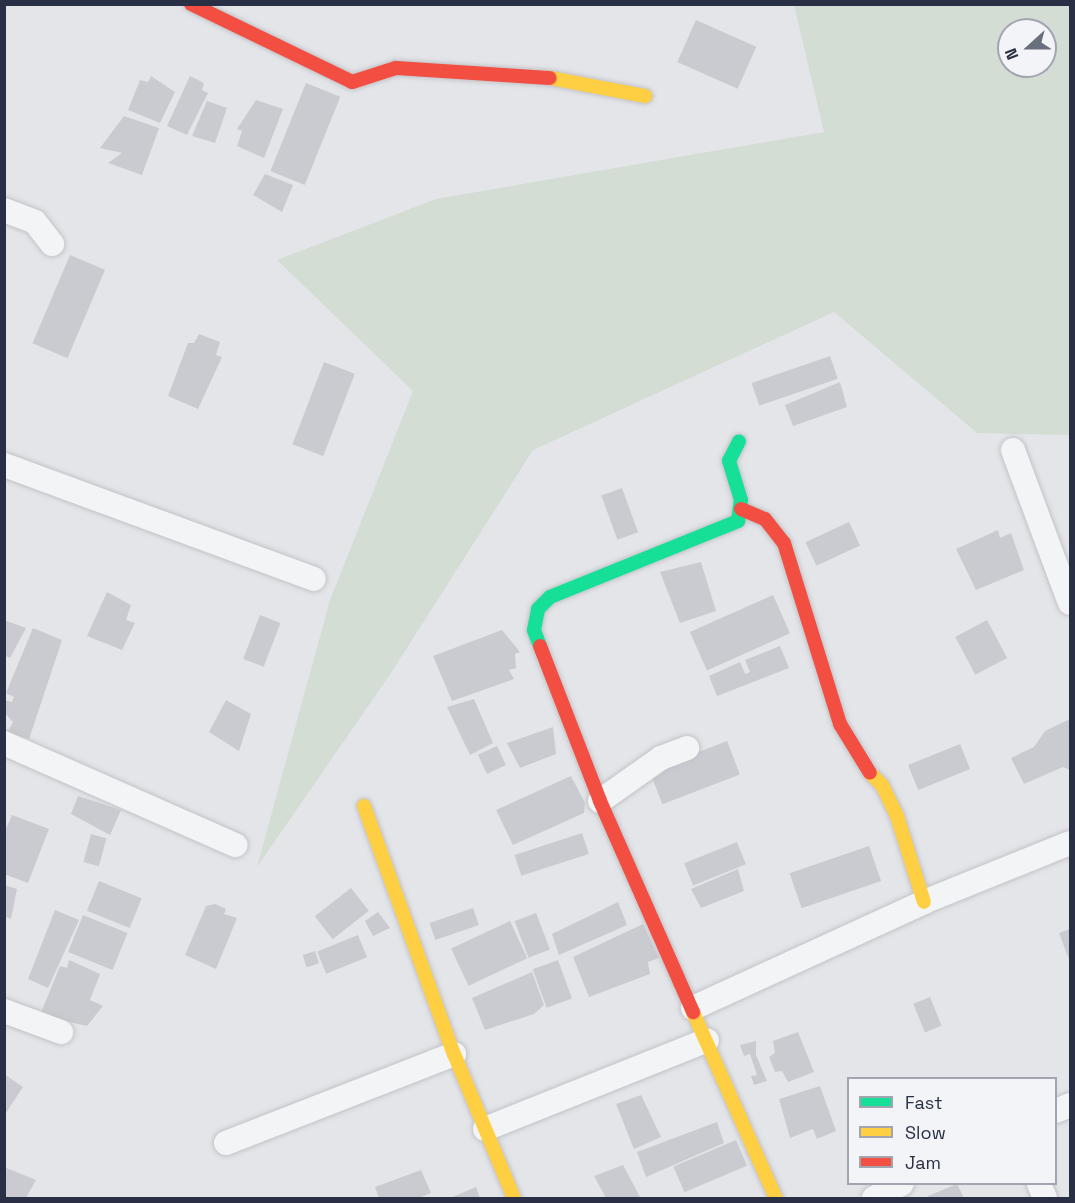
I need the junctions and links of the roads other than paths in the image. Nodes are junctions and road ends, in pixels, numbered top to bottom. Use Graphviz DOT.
graph roads {
  1 [pos="191,4"];
  2 [pos="645,96"];
  3 [pos="4,210"];
  4 [pos="52,244"];
  5 [pos="739,441"];
  6 [pos="1013,450"];
  7 [pos="4,465"];
  8 [pos="741,509"];
  9 [pos="314,579"];
  10 [pos="1071,603"];
  11 [pos="4,743"];
  12 [pos="687,748"];
  13 [pos="600,801"];
  14 [pos="364,806"];
  15 [pos="1071,843"];
  16 [pos="235,845"];
  17 [pos="924,902"];
  18 [pos="693,1008"];
  19 [pos="4,1011"];
  20 [pos="61,1032"];
  21 [pos="707,1040"];
  22 [pos="454,1054"];
  23 [pos="1071,1105"];
  24 [pos="1057,1111"];
  25 [pos="485,1129"];
  26 [pos="226,1143"];
  27 [pos="900,1185"];
  28 [pos="514,1198"];
  29 [pos="776,1198"];
  30 [pos="874,1198"];
  1 -- 2 [label="street"];
  3 -- 4 [label="street"];
  5 -- 8 [label="street"];
  6 -- 10 [label="street"];
  7 -- 9 [label="street"];
  8 -- 13 [label="street"];
  8 -- 17 [label="street"];
  11 -- 16 [label="street"];
  12 -- 13 [label="street"];
  13 -- 18 [label="street"];
  14 -- 22 [label="street"];
  15 -- 17 [label="street"];
  17 -- 18 [label="street"];
  18 -- 21 [label="street"];
  19 -- 20 [label="street"];
  21 -- 25 [label="street"];
  21 -- 29 [label="street"];
  22 -- 25 [label="street"];
  22 -- 26 [label="street"];
  23 -- 24 [label="street"];
  25 -- 28 [label="street"];
  27 -- 30 [label="street"];
}
